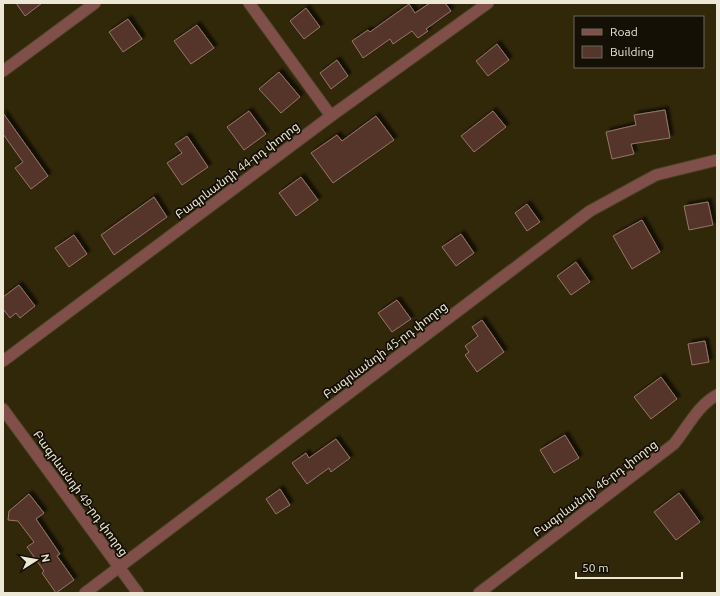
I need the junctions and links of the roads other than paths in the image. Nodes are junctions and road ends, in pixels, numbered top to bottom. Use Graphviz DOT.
graph roads {
  1 [pos="95,3"];
  2 [pos="249,3"];
  3 [pos="488,3"];
  4 [pos="3,70"];
  5 [pos="331,116"];
  6 [pos="717,160"];
  7 [pos="3,361"];
  8 [pos="717,395"];
  9 [pos="3,409"];
  10 [pos="120,567"];
  11 [pos="85,593"];
  12 [pos="138,593"];
  13 [pos="479,593"];
  1 -- 4 [label="street"];
  2 -- 5 [label="street"];
  3 -- 5 [label="street, Բագրևանդի 44-րդ փողոց"];
  5 -- 7 [label="street, Բագրևանդի 44-րդ փողոց"];
  6 -- 10 [label="street, Բագրևանդի 45-րդ փողոց"];
  8 -- 13 [label="street, Բագրևանդի 46-րդ փողոց"];
  9 -- 10 [label="street, Բագրևանդի 49-րդ փողոց"];
  10 -- 11 [label="street, Բագրևանդի 45-րդ փողոց"];
  10 -- 12 [label="street, Բագրևանդի 49-րդ փողոց"];
}
